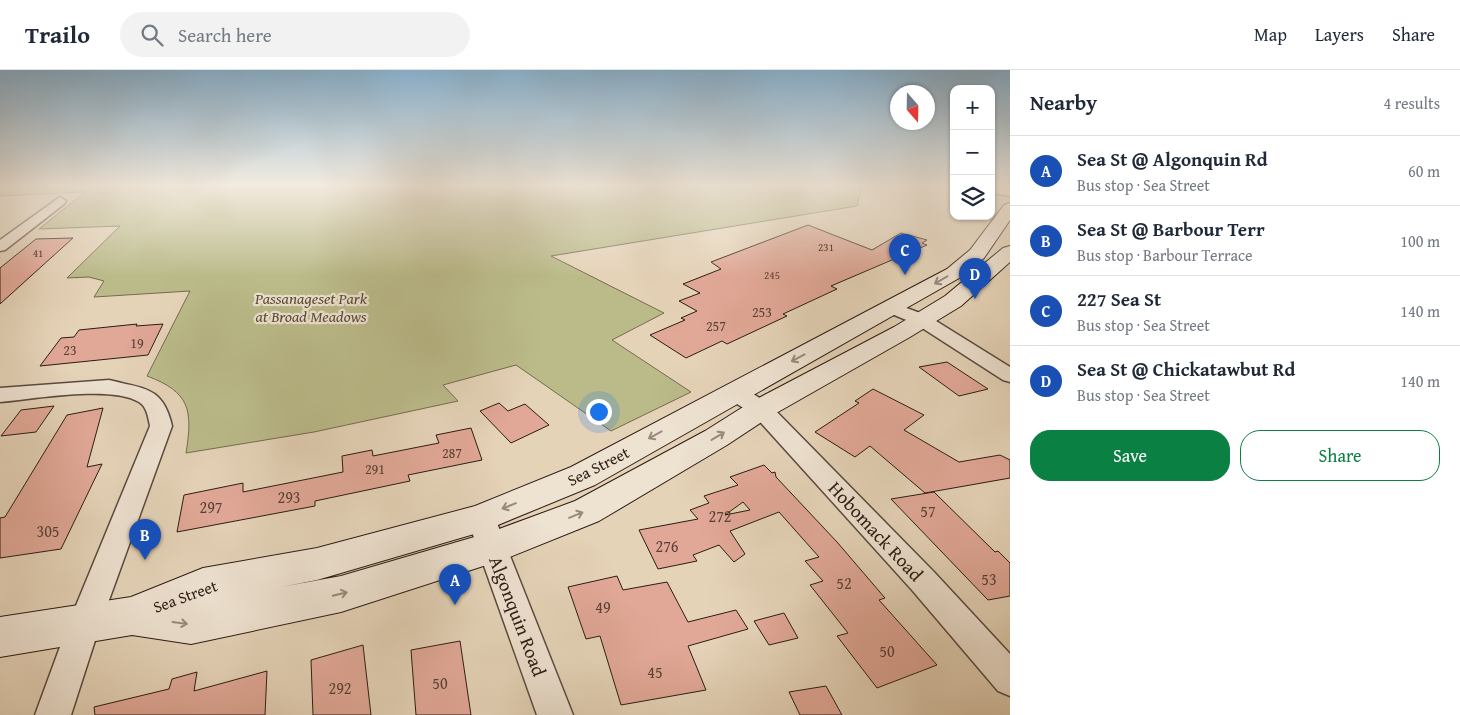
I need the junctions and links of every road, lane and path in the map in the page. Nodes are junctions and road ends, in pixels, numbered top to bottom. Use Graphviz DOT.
graph roads {
  1 [pos="42,215"];
  2 [pos="1005,215"];
  3 [pos="0,247"];
  4 [pos="1010,252"];
  5 [pos="907,314"];
  6 [pos="1010,376"];
  7 [pos="734,392"];
  8 [pos="0,396"];
  9 [pos="761,409"];
  10 [pos="481,518"];
  11 [pos="492,548"];
  12 [pos="132,616"];
  13 [pos="84,625"];
  14 [pos="0,637"];
  15 [pos="1010,679"];
  16 [pos="53,715"];
  17 [pos="556,715"];
  1 -- 3 [label="street"];
  2 -- 5 [label="main road, Sea Street, one-way"];
  4 -- 5 [label="main road, Sea Street"];
  5 -- 6 [label="street"];
  5 -- 7 [label="main road, Sea Street, one-way"];
  5 -- 9 [label="main road, Sea Street"];
  7 -- 9 [label="street, Hobomack Road"];
  7 -- 10 [label="main road, Sea Street, one-way"];
  8 -- 13 [label="street"];
  11 -- 9 [label="main road, Sea Street, one-way"];
  9 -- 15 [label="street, Hobomack Road"];
  10 -- 11 [label="street, Algonquin Road"];
  10 -- 12 [label="main road, Sea Street"];
  12 -- 11 [label="main road, Sea Street, one-way"];
  11 -- 17 [label="street, Algonquin Road"];
  12 -- 13 [label="main road, Sea Street"];
  13 -- 14 [label="main road, Sea Street"];
  13 -- 16 [label="street"];
}
